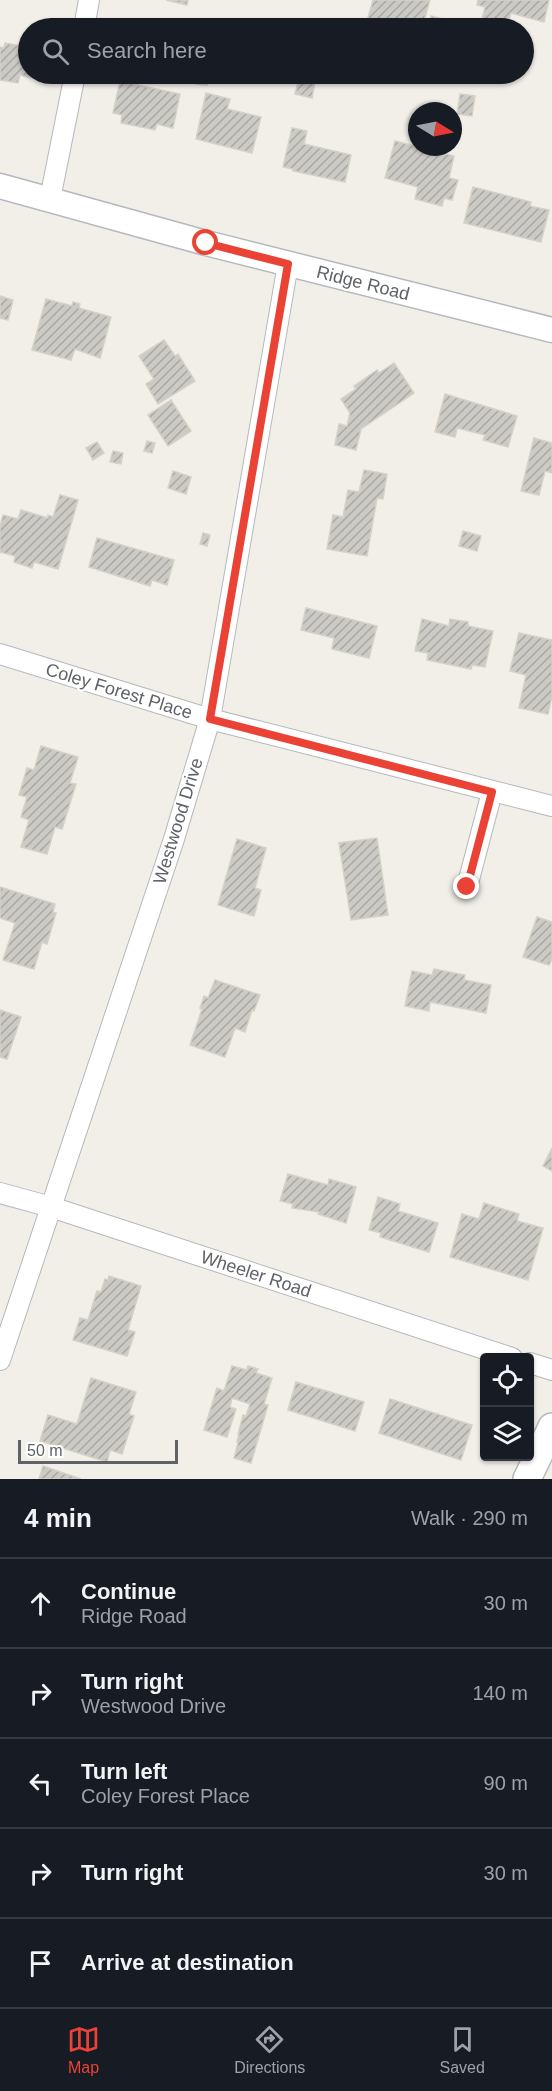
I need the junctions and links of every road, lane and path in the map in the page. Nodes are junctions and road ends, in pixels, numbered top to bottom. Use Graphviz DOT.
graph roads {
  1 [pos="89,0"];
  2 [pos="86,18"];
  3 [pos="73,84"];
  4 [pos="0,186"];
  5 [pos="50,199"];
  6 [pos="288,264"];
  7 [pos="552,330"];
  8 [pos="0,654"];
  9 [pos="210,719"];
  10 [pos="492,792"];
  11 [pos="552,806"];
  12 [pos="467,887"];
  13 [pos="0,1194"];
  14 [pos="51,1207"];
  15 [pos="497,1353"];
  16 [pos="0,1360"];
  17 [pos="534,1364"];
  18 [pos="552,1370"];
  19 [pos="552,1427"];
  20 [pos="527,1479"];
  1 -- 2 [label="street"];
  3 -- 5 [label="street"];
  4 -- 5 [label="street, Ridge Road"];
  5 -- 6 [label="street, Ridge Road"];
  6 -- 7 [label="street, Ridge Road"];
  6 -- 9 [label="street, Westwood Drive"];
  8 -- 9 [label="street, Coley Forest Place"];
  9 -- 10 [label="street, Coley Forest Place"];
  9 -- 14 [label="street, Westwood Drive"];
  10 -- 11 [label="street, Coley Forest Place"];
  10 -- 12 [label="street"];
  13 -- 14 [label="street, Wheeler Road"];
  14 -- 15 [label="street, Wheeler Road"];
  14 -- 16 [label="street, Westwood Drive"];
  17 -- 18 [label="street"];
  19 -- 20 [label="main road"];
}
